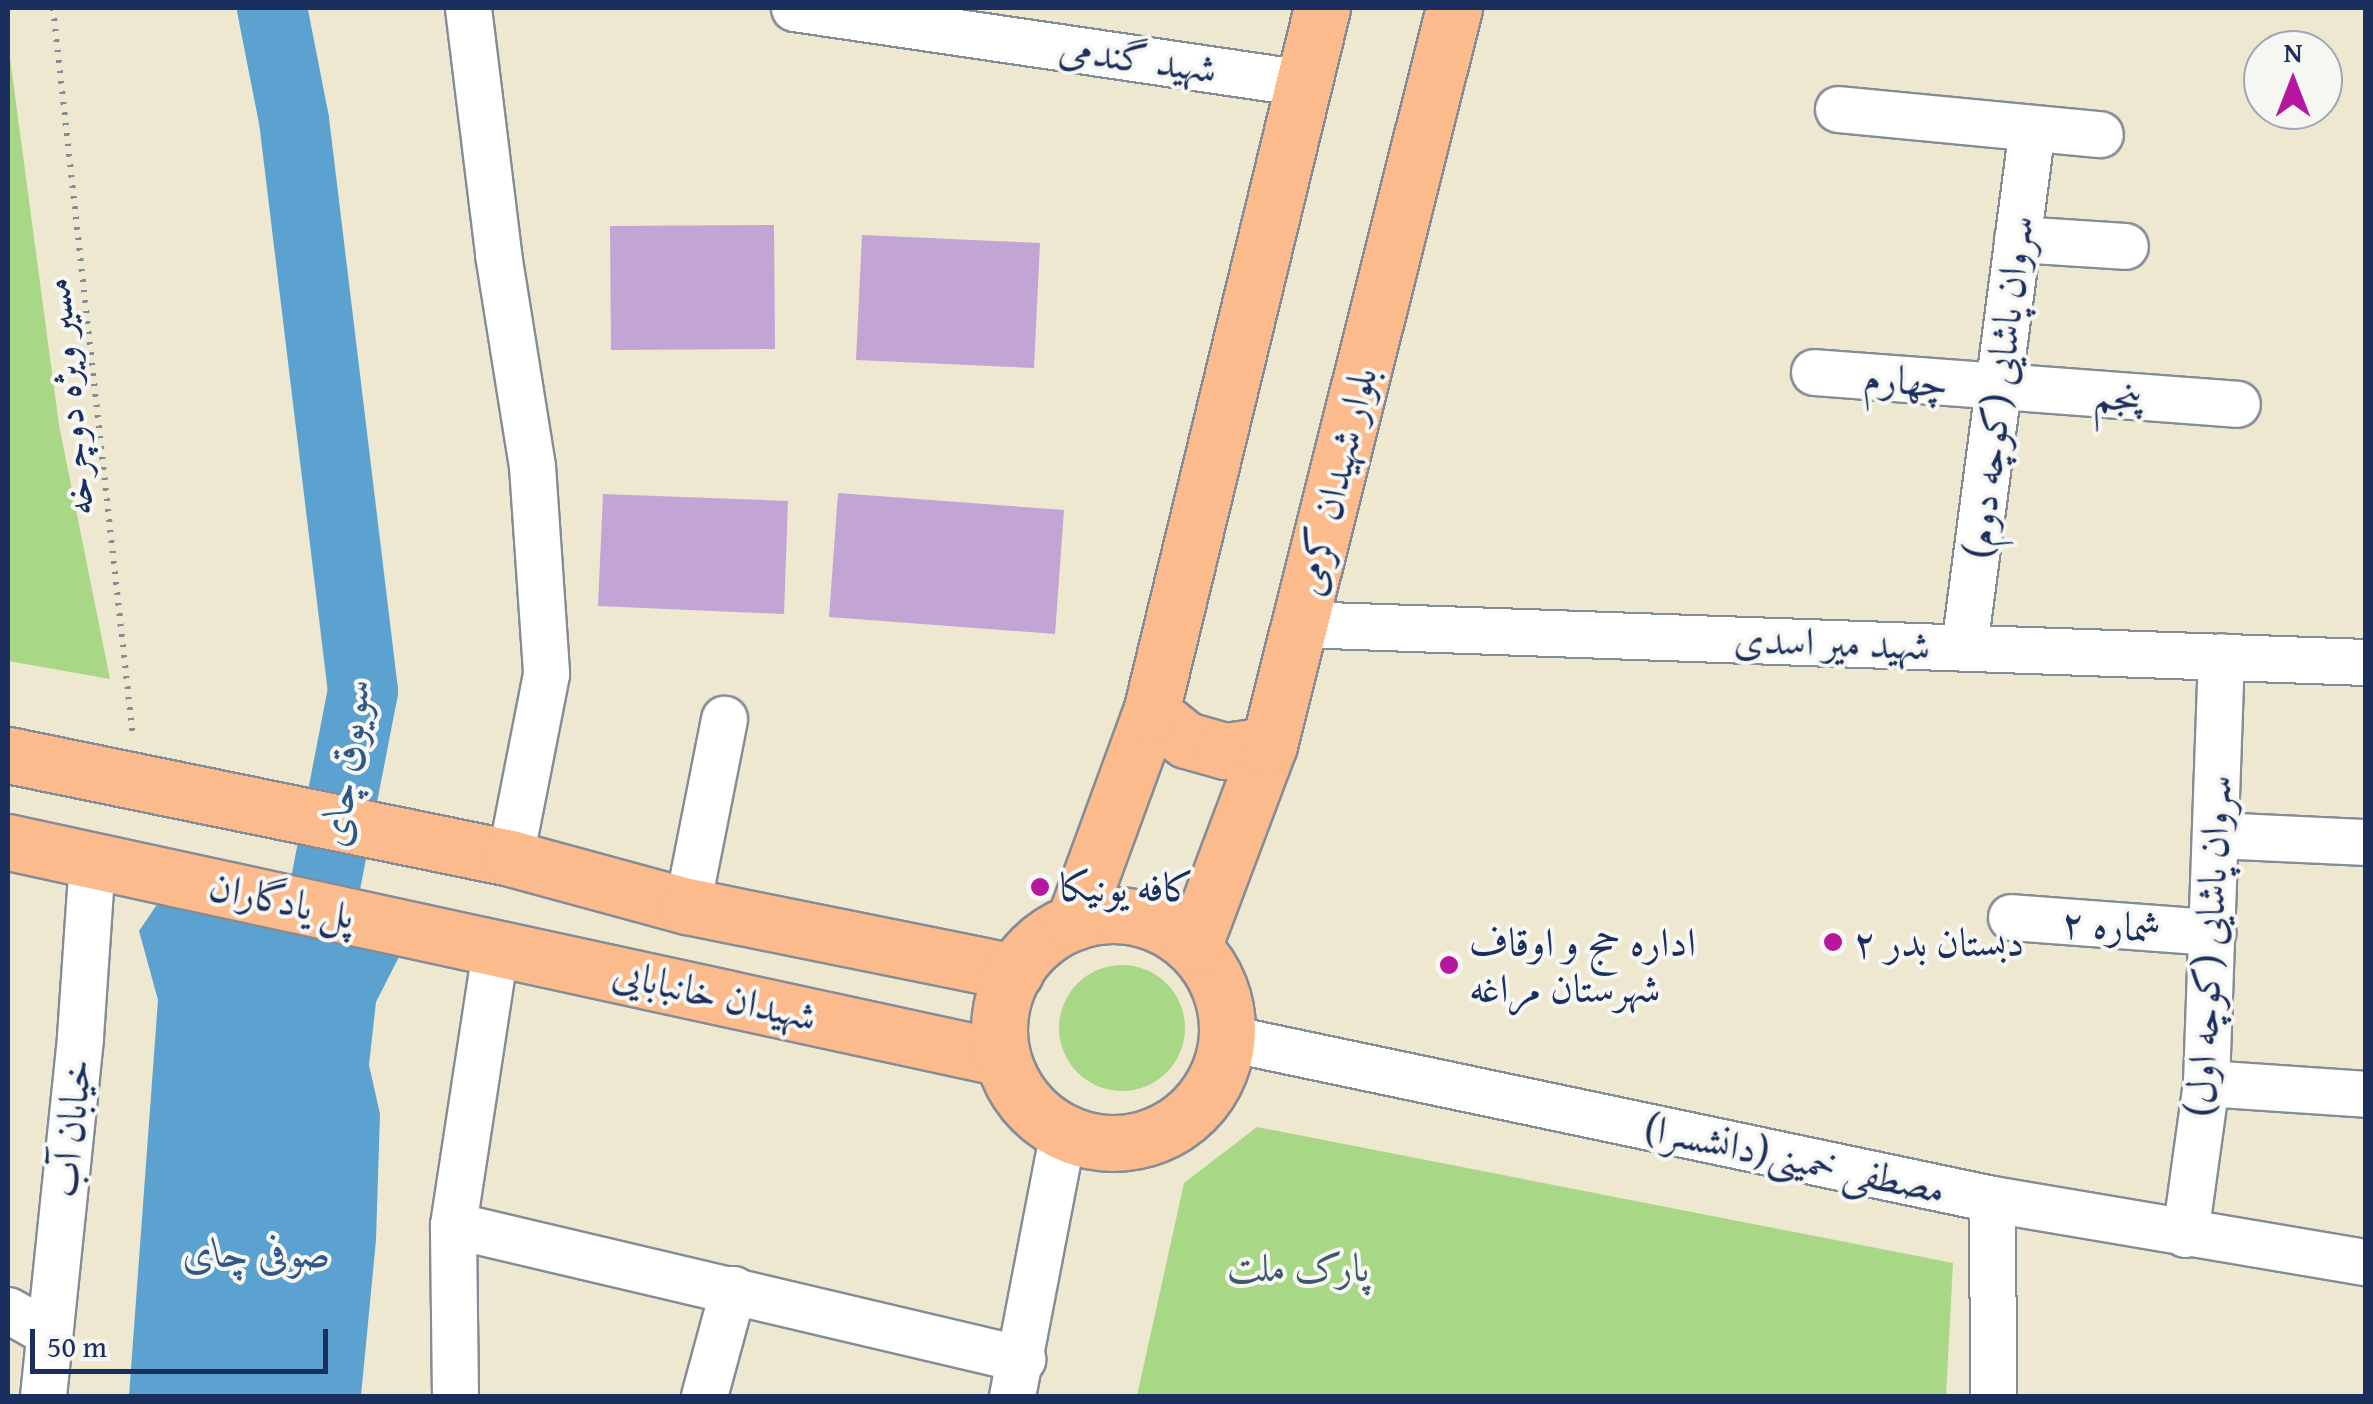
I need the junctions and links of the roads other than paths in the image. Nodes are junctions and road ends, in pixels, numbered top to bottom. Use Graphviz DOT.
graph roads {
  1 [pos="468,8"];
  2 [pos="794,8"];
  3 [pos="1322,8"];
  4 [pos="1454,8"];
  5 [pos="1304,83"];
  6 [pos="1838,109"];
  7 [pos="2032,128"];
  8 [pos="2100,134"];
  9 [pos="2017,239"];
  10 [pos="2125,246"];
  11 [pos="1814,372"];
  12 [pos="1998,388"];
  13 [pos="2237,404"];
  14 [pos="1300,624"];
  15 [pos="1964,646"];
  16 [pos="2221,656"];
  17 [pos="2366,662"];
  18 [pos="1151,712"];
  19 [pos="724,719"];
  20 [pos="1269,745"];
  21 [pos="8,755"];
  22 [pos="2216,836"];
  23 [pos="8,842"];
  24 [pos="2366,842"];
  25 [pos="510,858"];
  26 [pos="114,864"];
  27 [pos="687,906"];
  28 [pos="2010,917"];
  29 [pos="1074,922"];
  30 [pos="428,931"];
  31 [pos="2212,932"];
  32 [pos="496,945"];
  33 [pos="1194,947"];
  34 [pos="1015,972"];
  35 [pos="1228,1038"];
  36 [pos="1002,1058"];
  37 [pos="2206,1084"];
  38 [pos="2366,1094"];
  39 [pos="1063,1132"];
  40 [pos="1992,1199"];
  41 [pos="454,1225"];
  42 [pos="2185,1234"];
  43 [pos="2366,1262"];
  44 [pos="732,1288"];
  45 [pos="8,1310"];
  46 [pos="47,1332"];
  47 [pos="1017,1378"];
  48 [pos="42,1396"];
  49 [pos="455,1396"];
  50 [pos="704,1396"];
  51 [pos="1994,1396"];
  1 -- 25 [label="street"];
  2 -- 5 [label="street, شهید گندمی"];
  3 -- 5 [label="main road"];
  4 -- 14 [label="main road, بلوار شهیدان کرمی"];
  5 -- 18 [label="main road"];
  6 -- 7 [label="street"];
  7 -- 8 [label="street"];
  7 -- 9 [label="street, سروان پاشایی (کوچه دوم)"];
  9 -- 10 [label="street"];
  9 -- 12 [label="street, سروان پاشایی (کوچه دوم)"];
  11 -- 12 [label="street, چهارم"];
  12 -- 13 [label="street, پنجم"];
  12 -- 15 [label="street, سروان پاشایی (کوچه دوم)"];
  14 -- 15 [label="street, شهید میر اسدی"];
  14 -- 20 [label="main road, بلوار شهیدان کرمی"];
  15 -- 16 [label="street, شهید میر اسدی"];
  16 -- 17 [label="street, شهید میر اسدی"];
  16 -- 22 [label="street, سروان پاشایی (کوچه اول)"];
  18 -- 20 [label="main road"];
  18 -- 29 [label="main road"];
  19 -- 27 [label="street"];
  20 -- 33 [label="main road, بلوار شهیدان کرمی"];
  21 -- 25 [label="main road, شهیدان خانبابایی"];
  22 -- 24 [label="street"];
  22 -- 31 [label="street, سروان پاشایی (کوچه اول)"];
  23 -- 26 [label="main road"];
  25 -- 27 [label="main road, شهیدان خانبابایی"];
  26 -- 30 [label="main road, پل یادگاران"];
  26 -- 46 [label="street, خیابان آب"];
  27 -- 34 [label="main road, شهیدان خانبابایی"];
  28 -- 31 [label="street, شماره ۲"];
  29 -- 33 [label="main road"];
  29 -- 34 [label="main road"];
  30 -- 32 [label="main road, شهیدان خانبابایی"];
  31 -- 37 [label="street, سروان پاشایی (کوچه اول)"];
  32 -- 36 [label="main road, شهیدان خانبابایی"];
  32 -- 41 [label="street"];
  33 -- 35 [label="main road"];
  34 -- 36 [label="main road"];
  35 -- 39 [label="main road"];
  35 -- 40 [label="street, (دانشسرا)مصطفی خمینی"];
  36 -- 39 [label="main road"];
  37 -- 38 [label="street"];
  37 -- 42 [label="street, سروان پاشایی (کوچه اول)"];
  39 -- 47 [label="street"];
  40 -- 42 [label="street, (دانشسرا)مصطفی خمینی"];
  40 -- 51 [label="street"];
  41 -- 44 [label="street"];
  41 -- 49 [label="street"];
  42 -- 43 [label="street, (دانشسرا)مصطفی خمینی"];
  44 -- 47 [label="street"];
  44 -- 50 [label="street"];
  45 -- 46 [label="street"];
  46 -- 48 [label="street, خیابان آب"];
}
